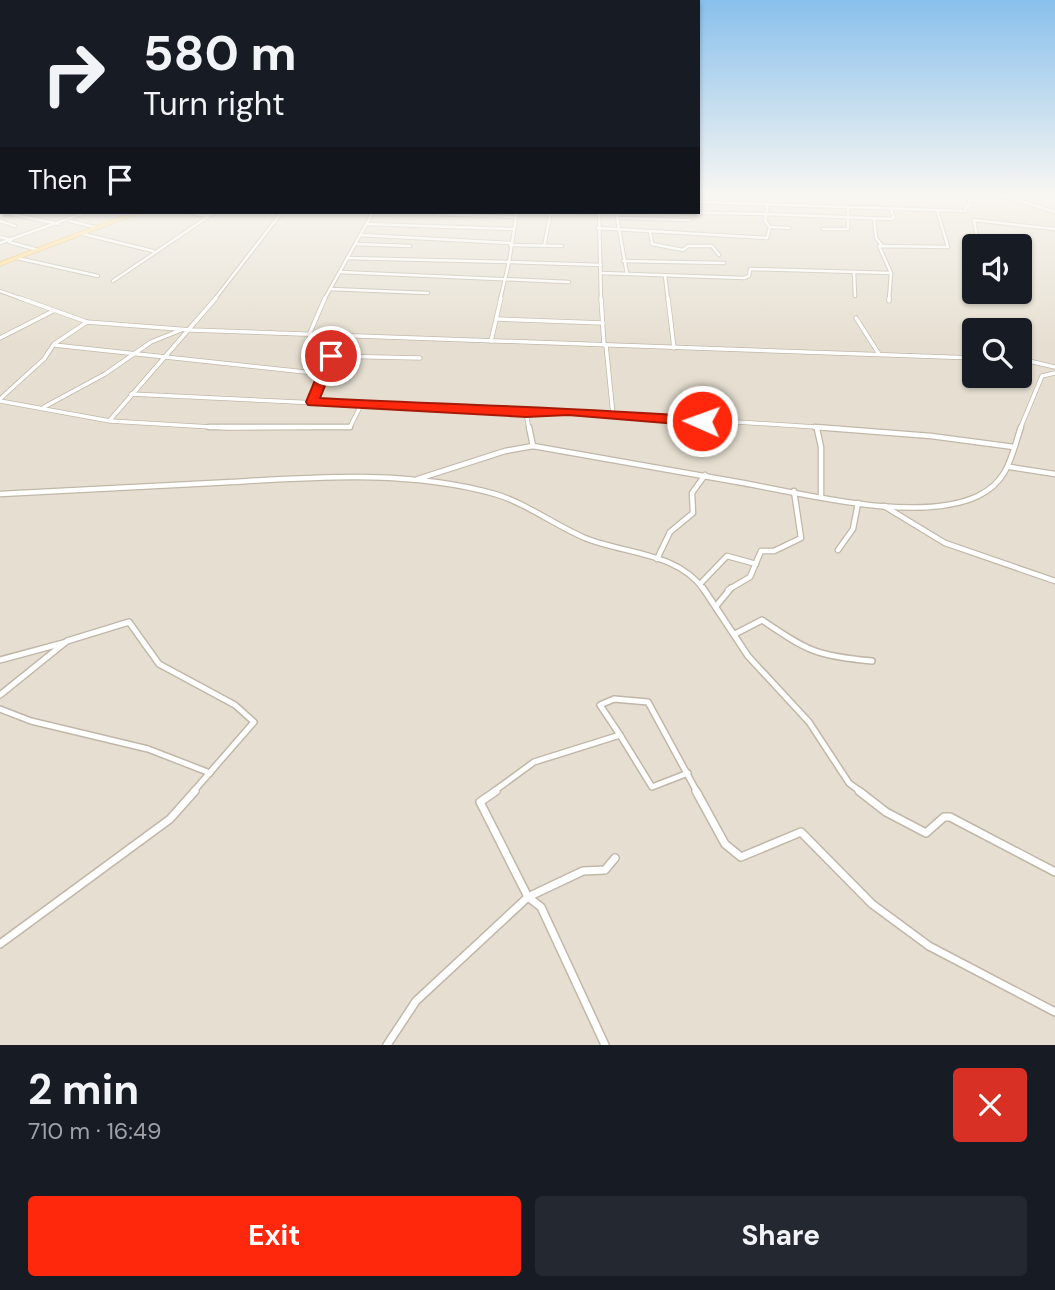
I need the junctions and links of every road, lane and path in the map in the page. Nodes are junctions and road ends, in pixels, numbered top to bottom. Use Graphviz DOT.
graph roads {
  1 [pos="355,244"];
  2 [pos="510,244"];
  3 [pos="881,244"];
  4 [pos="22,245"];
  5 [pos="53,245"];
  6 [pos="128,245"];
  7 [pos="164,245"];
  8 [pos="257,245"];
  9 [pos="376,245"];
  10 [pos="523,245"];
  11 [pos="599,245"];
  12 [pos="620,245"];
  13 [pos="653,245"];
  14 [pos="898,245"];
  15 [pos="947,245"];
  16 [pos="411,246"];
  17 [pos="544,246"];
  18 [pos="562,246"];
  19 [pos="38,250"];
  20 [pos="154,251"];
  21 [pos="719,255"];
  22 [pos="17,258"];
  23 [pos="347,258"];
  24 [pos="623,261"];
  25 [pos="509,262"];
  26 [pos="724,263"];
  27 [pos="0,264"];
  28 [pos="601,265"];
  29 [pos="339,272"];
  30 [pos="854,272"];
  31 [pos="601,273"];
  32 [pos="891,273"];
  33 [pos="627,274"];
  34 [pos="98,276"];
  35 [pos="665,276"];
  36 [pos="504,279"];
  37 [pos="113,281"];
  38 [pos="569,282"];
  39 [pos="330,289"];
  40 [pos="0,291"];
  41 [pos="428,293"];
  42 [pos="855,296"];
  43 [pos="889,301"];
  44 [pos="53,311"];
  45 [pos="856,318"];
  46 [pos="497,319"];
  47 [pos="87,321"];
  48 [pos="603,323"];
  49 [pos="182,330"];
  50 [pos="191,330"];
  51 [pos="309,335"];
  52 [pos="338,336"];
  53 [pos="0,338"];
  54 [pos="491,341"];
  55 [pos="54,345"];
  56 [pos="605,345"];
  57 [pos="674,348"];
  58 [pos="133,353"];
  59 [pos="879,355"];
  60 [pos="165,356"];
  61 [pos="331,356"];
  62 [pos="420,358"];
  63 [pos="962,358"];
  64 [pos="1032,362"];
  65 [pos="1055,367"];
  66 [pos="1055,373"];
  67 [pos="324,374"];
  68 [pos="131,394"];
  69 [pos="0,400"];
  70 [pos="312,402"];
  71 [pos="361,405"];
  72 [pos="43,408"];
  73 [pos="526,413"];
  74 [pos="612,415"];
  75 [pos="110,421"];
  76 [pos="817,429"];
  77 [pos="533,446"];
  78 [pos="1014,447"];
  79 [pos="1010,467"];
  80 [pos="705,474"];
  81 [pos="1055,474"];
  82 [pos="417,479"];
  83 [pos="794,491"];
  84 [pos="0,494"];
  85 [pos="821,496"];
  86 [pos="858,503"];
  87 [pos="883,505"];
  88 [pos="838,550"];
  89 [pos="657,559"];
  90 [pos="756,564"];
  91 [pos="1055,582"];
  92 [pos="700,584"];
  93 [pos="717,605"];
  94 [pos="735,634"];
  95 [pos="67,641"];
  96 [pos="0,660"];
  97 [pos="873,661"];
  98 [pos="0,695"];
  99 [pos="0,709"];
  100 [pos="620,736"];
  101 [pos="210,773"];
  102 [pos="688,773"];
  103 [pos="615,858"];
  104 [pos="1055,872"];
  105 [pos="528,897"];
  106 [pos="0,944"];
  107 [pos="1055,1012"];
  108 [pos="387,1045"];
  109 [pos="605,1045"];
  1 -- 23 [label="street"];
  2 -- 25 [label="street"];
  3 -- 32 [label="street"];
  4 -- 19 [label="street"];
  5 -- 19 [label="main road"];
  6 -- 20 [label="street"];
  7 -- 20 [label="street"];
  8 -- 50 [label="street"];
  9 -- 16 [label="street"];
  10 -- 17 [label="street"];
  11 -- 28 [label="street"];
  12 -- 24 [label="street"];
  13 -- 21 [label="street"];
  14 -- 15 [label="street"];
  17 -- 18 [label="street"];
  19 -- 22 [label="main road"];
  20 -- 37 [label="street"];
  22 -- 27 [label="main road"];
  22 -- 34 [label="street"];
  23 -- 25 [label="street"];
  23 -- 29 [label="street"];
  24 -- 26 [label="street"];
  24 -- 33 [label="street"];
  25 -- 28 [label="street"];
  25 -- 36 [label="street"];
  28 -- 31 [label="street"];
  29 -- 36 [label="street"];
  29 -- 39 [label="street"];
  30 -- 32 [label="street"];
  30 -- 35 [label="street"];
  30 -- 42 [label="street"];
  31 -- 33 [label="street"];
  31 -- 48 [label="street"];
  32 -- 43 [label="street"];
  33 -- 35 [label="street"];
  35 -- 57 [label="street"];
  36 -- 38 [label="street"];
  36 -- 46 [label="street"];
  39 -- 41 [label="street"];
  39 -- 51 [label="street"];
  40 -- 44 [label="street"];
  44 -- 47 [label="street"];
  44 -- 53 [label="street"];
  45 -- 59 [label="street"];
  46 -- 48 [label="street"];
  46 -- 54 [label="street"];
  47 -- 49 [label="street"];
  47 -- 55 [label="street"];
  48 -- 56 [label="street"];
  49 -- 50 [label="street"];
  49 -- 58 [label="street"];
  50 -- 51 [label="street"];
  50 -- 60 [label="street"];
  51 -- 52 [label="street"];
  52 -- 54 [label="street"];
  52 -- 61 [label="street"];
  54 -- 56 [label="street"];
  55 -- 58 [label="street"];
  55 -- 69 [label="street"];
  56 -- 57 [label="street"];
  56 -- 74 [label="street"];
  57 -- 59 [label="street"];
  58 -- 60 [label="street"];
  58 -- 72 [label="street"];
  59 -- 63 [label="street"];
  60 -- 67 [label="street"];
  60 -- 68 [label="street"];
  61 -- 62 [label="street"];
  61 -- 67 [label="street"];
  64 -- 65 [label="street"];
  66 -- 78 [label="street"];
  67 -- 70 [label="street"];
  68 -- 70 [label="street"];
  68 -- 75 [label="street"];
  69 -- 72 [label="street"];
  70 -- 71 [label="street"];
  71 -- 73 [label="street"];
  71 -- 75 [label="street"];
  72 -- 75 [label="street"];
  73 -- 74 [label="street"];
  73 -- 77 [label="street"];
  74 -- 76 [label="street"];
  76 -- 78 [label="street"];
  76 -- 85 [label="street"];
  77 -- 80 [label="street"];
  77 -- 82 [label="street"];
  78 -- 79 [label="street"];
  79 -- 81 [label="street"];
  79 -- 87 [label="street"];
  80 -- 83 [label="street"];
  80 -- 89 [label="street"];
  82 -- 84 [label="street"];
  82 -- 89 [label="street"];
  83 -- 85 [label="street"];
  83 -- 90 [label="street"];
  85 -- 86 [label="street"];
  86 -- 87 [label="street"];
  86 -- 88 [label="street"];
  87 -- 91 [label="street"];
  89 -- 92 [label="street"];
  90 -- 92 [label="street"];
  90 -- 93 [label="street"];
  92 -- 93 [label="street"];
  93 -- 94 [label="street"];
  94 -- 97 [label="street"];
  94 -- 104 [label="street"];
  95 -- 96 [label="street"];
  95 -- 98 [label="street"];
  95 -- 101 [label="street"];
  99 -- 101 [label="street"];
  100 -- 102 [label="street"];
  100 -- 102 [label="street"];
  100 -- 105 [label="street"];
  101 -- 106 [label="street"];
  102 -- 107 [label="street"];
  103 -- 105 [label="street"];
  105 -- 108 [label="street"];
  105 -- 109 [label="street"];
}
